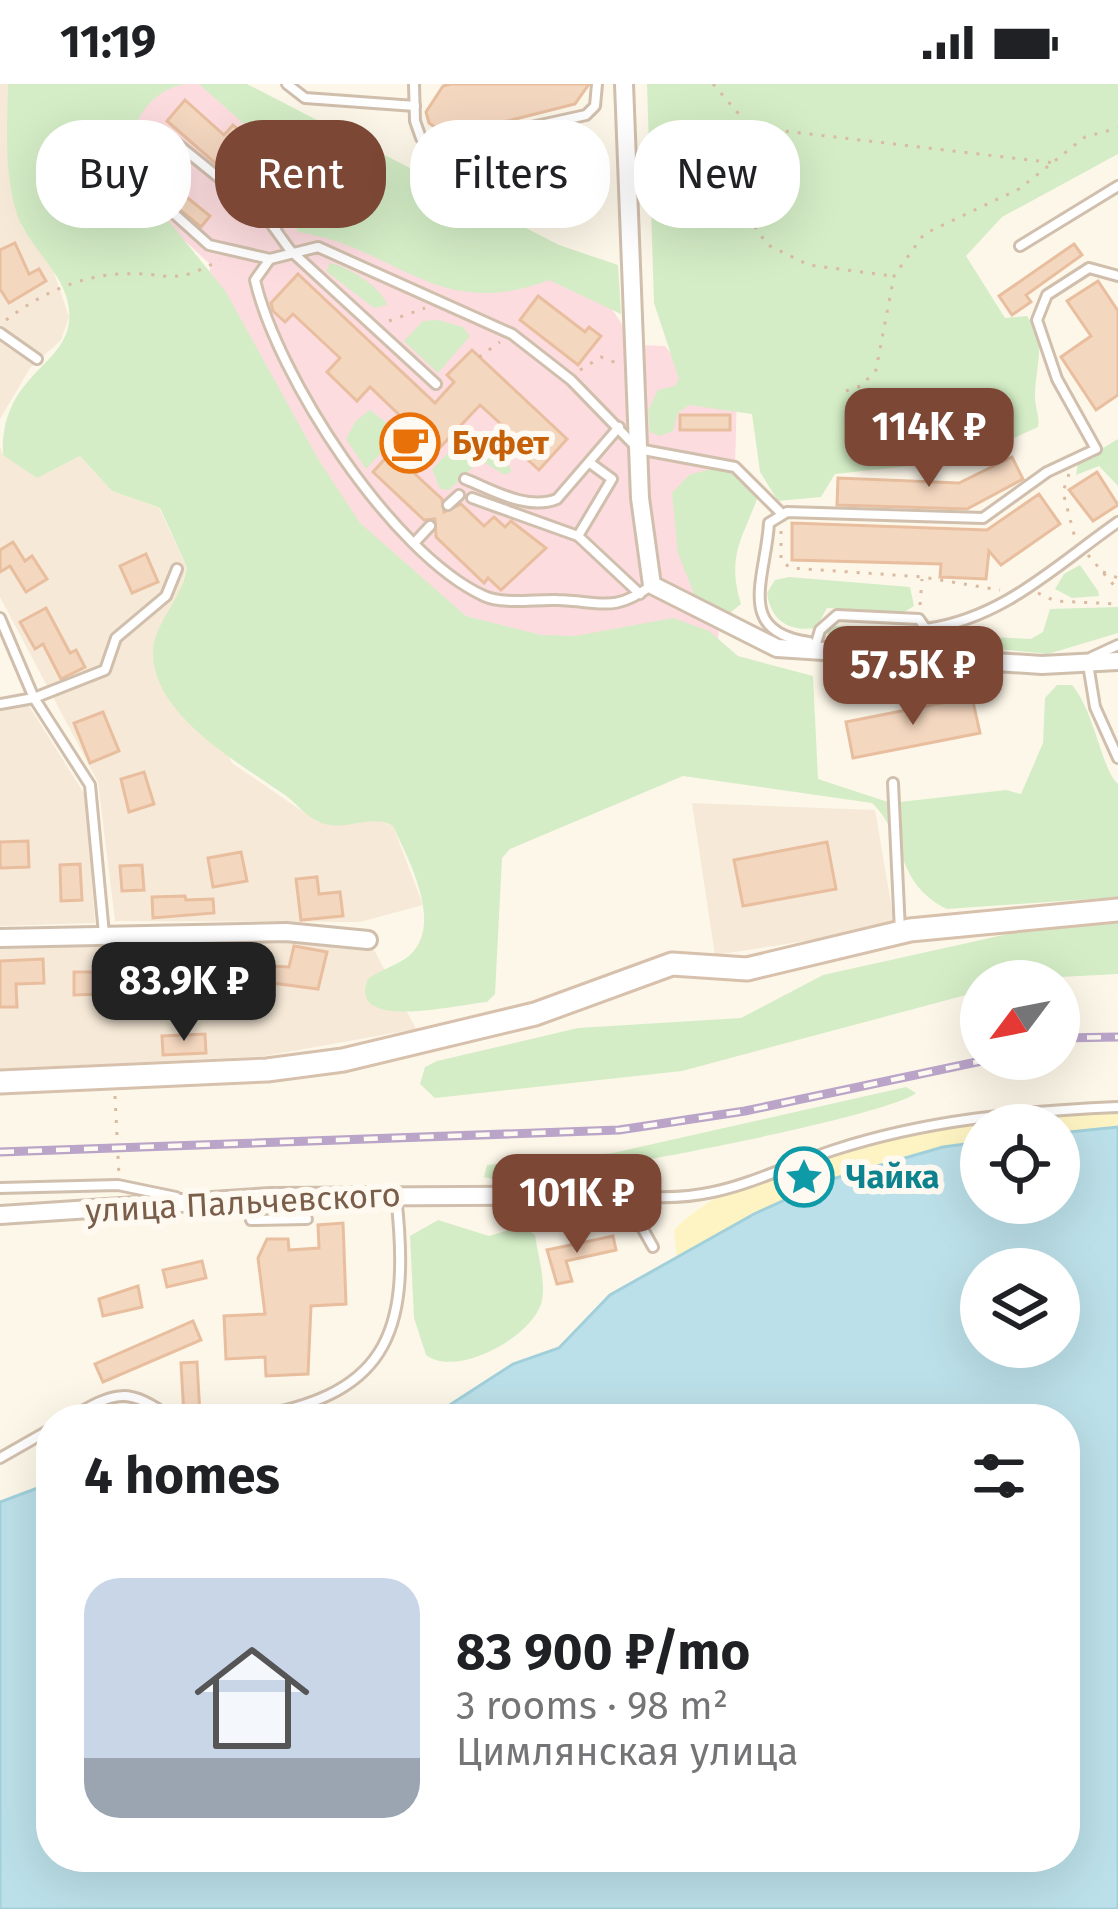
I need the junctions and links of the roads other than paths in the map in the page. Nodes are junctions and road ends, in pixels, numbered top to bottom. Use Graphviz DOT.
graph roads {
  1 [pos="287,84"];
  2 [pos="414,84"];
  3 [pos="597,84"];
  4 [pos="625,84"];
  5 [pos="415,106"];
  6 [pos="191,157"];
  7 [pos="215,178"];
  8 [pos="1118,186"];
  9 [pos="190,228"];
  10 [pos="277,228"];
  11 [pos="1020,246"];
  12 [pos="290,250"];
  13 [pos="269,259"];
  14 [pos="1118,276"];
  15 [pos="0,329"];
  16 [pos="37,358"];
  17 [pos="436,384"];
  18 [pos="619,427"];
  19 [pos="638,449"];
  20 [pos="590,463"];
  21 [pos="465,479"];
  22 [pos="459,494"];
  23 [pos="472,498"];
  24 [pos="448,505"];
  25 [pos="782,514"];
  26 [pos="1118,523"];
  27 [pos="430,526"];
  28 [pos="578,536"];
  29 [pos="416,541"];
  30 [pos="177,569"];
  31 [pos="646,590"];
  32 [pos="0,618"];
  33 [pos="1118,645"];
  34 [pos="815,647"];
  35 [pos="1118,661"];
  36 [pos="1083,663"];
  37 [pos="34,698"];
  38 [pos="0,704"];
  39 [pos="1118,758"];
  40 [pos="892,783"];
  41 [pos="1118,910"];
  42 [pos="901,932"];
  43 [pos="104,935"];
  44 [pos="0,938"];
  45 [pos="368,940"];
  46 [pos="0,1082"];
  47 [pos="1118,1107"];
  48 [pos="0,1188"];
  49 [pos="396,1195"];
  50 [pos="629,1195"];
  51 [pos="245,1199"];
  52 [pos="188,1202"];
  53 [pos="0,1215"];
  54 [pos="307,1219"];
  55 [pos="653,1247"];
  56 [pos="98,1404"];
  57 [pos="155,1404"];
  58 [pos="305,1404"];
  59 [pos="36,1438"];
  60 [pos="0,1458"];
  1 -- 5 [label="lane"];
  2 -- 5 [label="lane"];
  3 -- 5 [label="lane"];
  4 -- 19 [label="street"];
  6 -- 7 [label="lane"];
  8 -- 11 [label="lane"];
  9 -- 13 [label="lane"];
  10 -- 12 [label="lane"];
  12 -- 13 [label="lane"];
  12 -- 17 [label="lane"];
  12 -- 18 [label="lane"];
  13 -- 29 [label="lane"];
  14 -- 25 [label="lane"];
  15 -- 16 [label="lane"];
  18 -- 19 [label="lane"];
  18 -- 20 [label="lane"];
  19 -- 25 [label="lane"];
  19 -- 31 [label="street"];
  20 -- 21 [label="lane"];
  20 -- 28 [label="lane"];
  22 -- 24 [label="lane"];
  23 -- 28 [label="lane"];
  25 -- 34 [label="lane"];
  26 -- 34 [label="lane"];
  27 -- 29 [label="lane"];
  28 -- 31 [label="lane"];
  29 -- 31 [label="lane"];
  30 -- 37 [label="lane"];
  31 -- 34 [label="street"];
  32 -- 37 [label="lane"];
  33 -- 36 [label="lane"];
  34 -- 36 [label="street"];
  35 -- 36 [label="street"];
  36 -- 39 [label="lane"];
  37 -- 38 [label="lane"];
  37 -- 43 [label="lane"];
  40 -- 42 [label="lane"];
  41 -- 42 [label="main road"];
  42 -- 46 [label="main road"];
  43 -- 44 [label="street"];
  43 -- 45 [label="street"];
  47 -- 50 [label="lane"];
  48 -- 52 [label="lane"];
  49 -- 50 [label="street, улица Пальчевского"];
  49 -- 51 [label="street, улица Пальчевского"];
  49 -- 58 [label="lane"];
  50 -- 55 [label="lane"];
  51 -- 52 [label="street, улица Пальчевского"];
  51 -- 54 [label="lane"];
  52 -- 53 [label="street, улица Пальчевского"];
  56 -- 57 [label="lane"];
  59 -- 60 [label="lane"];
}
